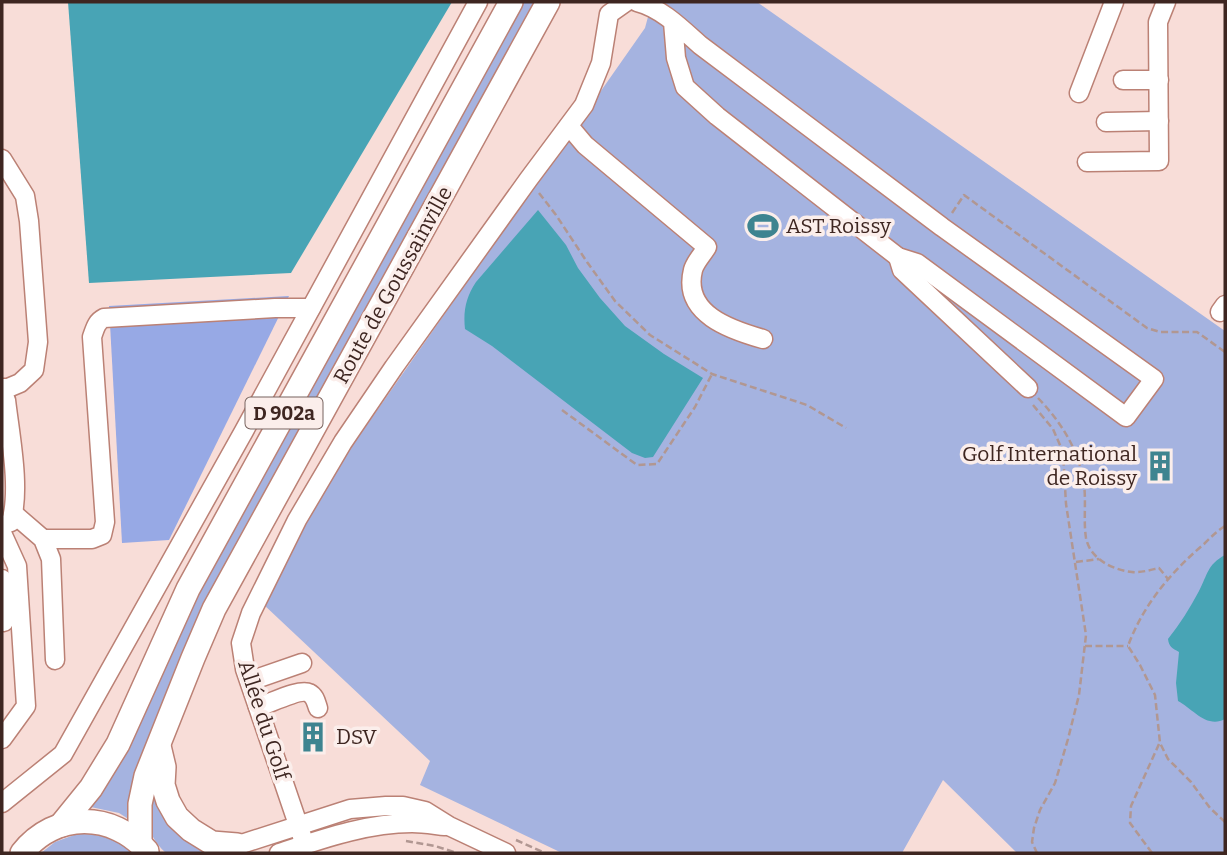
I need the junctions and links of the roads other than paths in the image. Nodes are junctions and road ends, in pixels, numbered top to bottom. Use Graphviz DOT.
graph roads {
  1 [pos="478,2"];
  2 [pos="511,2"];
  3 [pos="548,2"];
  4 [pos="626,2"];
  5 [pos="637,2"];
  6 [pos="1114,2"];
  7 [pos="1166,2"];
  8 [pos="673,22"];
  9 [pos="1123,80"];
  10 [pos="1158,80"];
  11 [pos="1079,93"];
  12 [pos="1106,121"];
  13 [pos="1159,121"];
  14 [pos="569,126"];
  15 [pos="2,159"];
  16 [pos="1087,162"];
  17 [pos="898,257"];
  18 [pos="311,308"];
  19 [pos="763,339"];
  20 [pos="2,388"];
  21 [pos="1030,395"];
  22 [pos="2,397"];
  23 [pos="8,519"];
  24 [pos="2,533"];
  25 [pos="43,539"];
  26 [pos="2,579"];
  27 [pos="9,622"];
  28 [pos="55,660"];
  29 [pos="302,663"];
  30 [pos="250,681"];
  31 [pos="258,708"];
  32 [pos="318,708"];
  33 [pos="2,739"];
  34 [pos="159,743"];
  35 [pos="2,803"];
  36 [pos="61,825"];
  37 [pos="299,825"];
  38 [pos="449,826"];
  39 [pos="237,845"];
  40 [pos="304,845"];
  41 [pos="145,848"];
  42 [pos="22,853"];
  43 [pos="211,853"];
  44 [pos="279,853"];
  45 [pos="506,853"];
  1 -- 18 [label="street"];
  2 -- 36 [label="main road, Route de Goussainville / D 902a"];
  3 -- 34 [label="main road, Route de Goussainville / D 902a"];
  4 -- 14 [label="street, Allée du Golf"];
  5 -- 8 [label="street"];
  6 -- 11 [label="street"];
  7 -- 10 [label="street"];
  8 -- 17 [label="street"];
  8 -- 17 [label="street"];
  9 -- 10 [label="street"];
  10 -- 13 [label="street"];
  12 -- 13 [label="street"];
  13 -- 16 [label="street"];
  14 -- 19 [label="street"];
  14 -- 30 [label="street, Allée du Golf"];
  15 -- 20 [label="street"];
  17 -- 21 [label="street"];
  18 -- 25 [label="street"];
  18 -- 35 [label="street"];
  22 -- 23 [label="street"];
  23 -- 25 [label="street"];
  24 -- 27 [label="street"];
  25 -- 28 [label="street"];
  26 -- 27 [label="street"];
  27 -- 33 [label="street"];
  29 -- 30 [label="street"];
  30 -- 31 [label="street, Allée du Golf"];
  31 -- 32 [label="street"];
  31 -- 37 [label="street, Allée du Golf"];
  34 -- 39 [label="main road"];
  34 -- 41 [label="main road, Route de Goussainville / D 902a"];
  36 -- 41 [label="main road"];
  36 -- 42 [label="main road"];
  37 -- 38 [label="street"];
  37 -- 39 [label="street"];
  37 -- 40 [label="street, Allée du Golf"];
  38 -- 40 [label="street"];
  38 -- 45 [label="street"];
  39 -- 43 [label="street"];
  40 -- 44 [label="street"];
}
